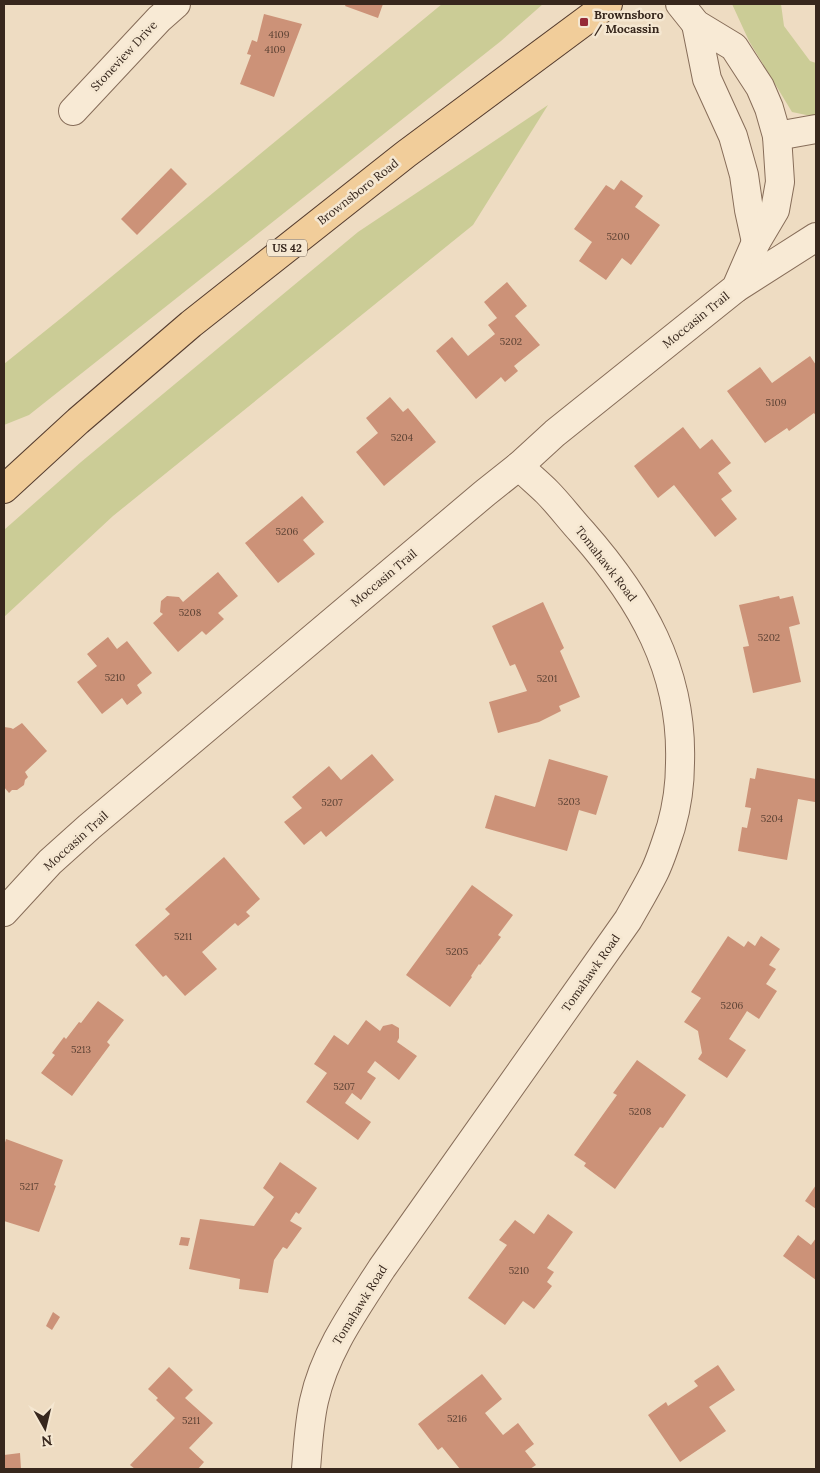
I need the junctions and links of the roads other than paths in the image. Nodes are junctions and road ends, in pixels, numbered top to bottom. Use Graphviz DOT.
graph roads {
  1 [pos="176,4"];
  2 [pos="608,4"];
  3 [pos="688,14"];
  4 [pos="73,111"];
  5 [pos="816,128"];
  6 [pos="778,136"];
  7 [pos="816,237"];
  8 [pos="756,242"];
  9 [pos="736,288"];
  10 [pos="519,466"];
  11 [pos="4,489"];
  12 [pos="4,912"];
  13 [pos="306,1469"];
  1 -- 4 [label="street, Stoneview Drive"];
  2 -- 11 [label="main road, Brownsboro Road / US 42"];
  3 -- 6 [label="street, Moccasin Trail"];
  3 -- 8 [label="street, Moccasin Trail"];
  5 -- 6 [label="street"];
  6 -- 8 [label="street, Moccasin Trail"];
  7 -- 9 [label="street"];
  8 -- 9 [label="street, Moccasin Trail"];
  9 -- 10 [label="street, Moccasin Trail"];
  10 -- 12 [label="street, Moccasin Trail"];
  10 -- 13 [label="street, Tomahawk Road"];
}
